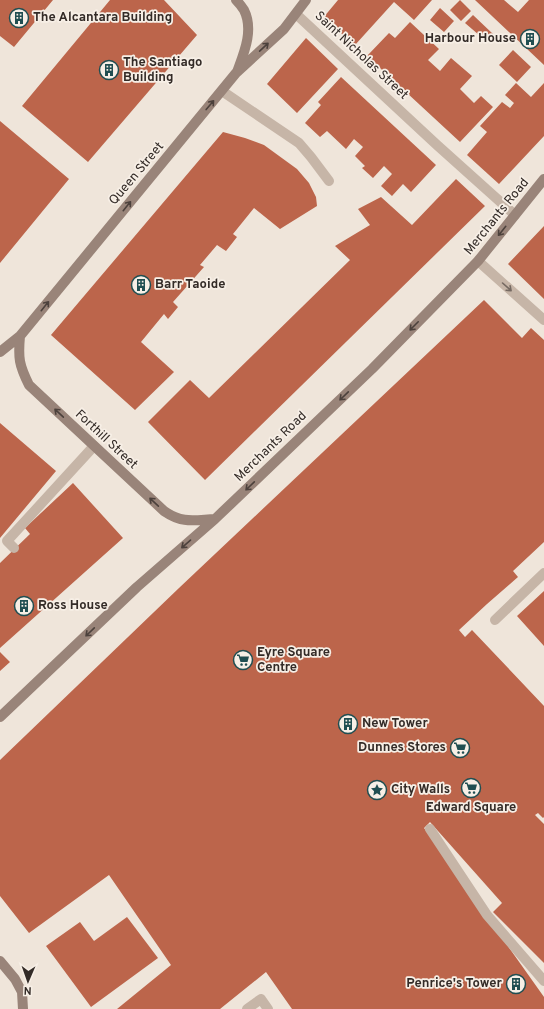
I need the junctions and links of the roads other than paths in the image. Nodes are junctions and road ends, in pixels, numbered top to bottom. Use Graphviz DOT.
graph roads {
  1 [pos="236,0"];
  2 [pos="306,0"];
  3 [pos="296,14"];
  4 [pos="236,73"];
  5 [pos="222,91"];
  6 [pos="544,179"];
  7 [pos="329,181"];
  8 [pos="515,215"];
  9 [pos="478,261"];
  10 [pos="544,320"];
  11 [pos="20,336"];
  12 [pos="0,352"];
  13 [pos="94,446"];
  14 [pos="215,519"];
  15 [pos="14,548"];
  16 [pos="544,574"];
  17 [pos="496,620"];
  18 [pos="0,717"];
  19 [pos="430,829"];
  20 [pos="0,961"];
  21 [pos="544,981"];
  22 [pos="23,1009"];
  23 [pos="247,1009"];
  24 [pos="268,1009"];
  1 -- 4 [label="main road"];
  2 -- 3 [label="main road, Queen Street"];
  4 -- 3 [label="main road, Queen Street, one-way"];
  3 -- 8 [label="street, Saint Nicholas Street"];
  4 -- 5 [label="main road, Queen Street"];
  5 -- 7 [label="street"];
  11 -- 5 [label="main road, Queen Street, one-way"];
  6 -- 8 [label="main road, Merchants Road"];
  8 -- 9 [label="main road, Merchants Road, one-way"];
  9 -- 10 [label="street, one-way"];
  9 -- 14 [label="main road, Merchants Road, one-way"];
  11 -- 12 [label="main road, Queen Street"];
  13 -- 11 [label="main road, Forthill Street, one-way"];
  14 -- 13 [label="main road, Forthill Street, one-way"];
  13 -- 15 [label="street"];
  14 -- 18 [label="main road, Merchants Road, one-way"];
  16 -- 17 [label="street"];
  19 -- 21 [label="street"];
  20 -- 22 [label="main road"];
  23 -- 24 [label="street"];
}
